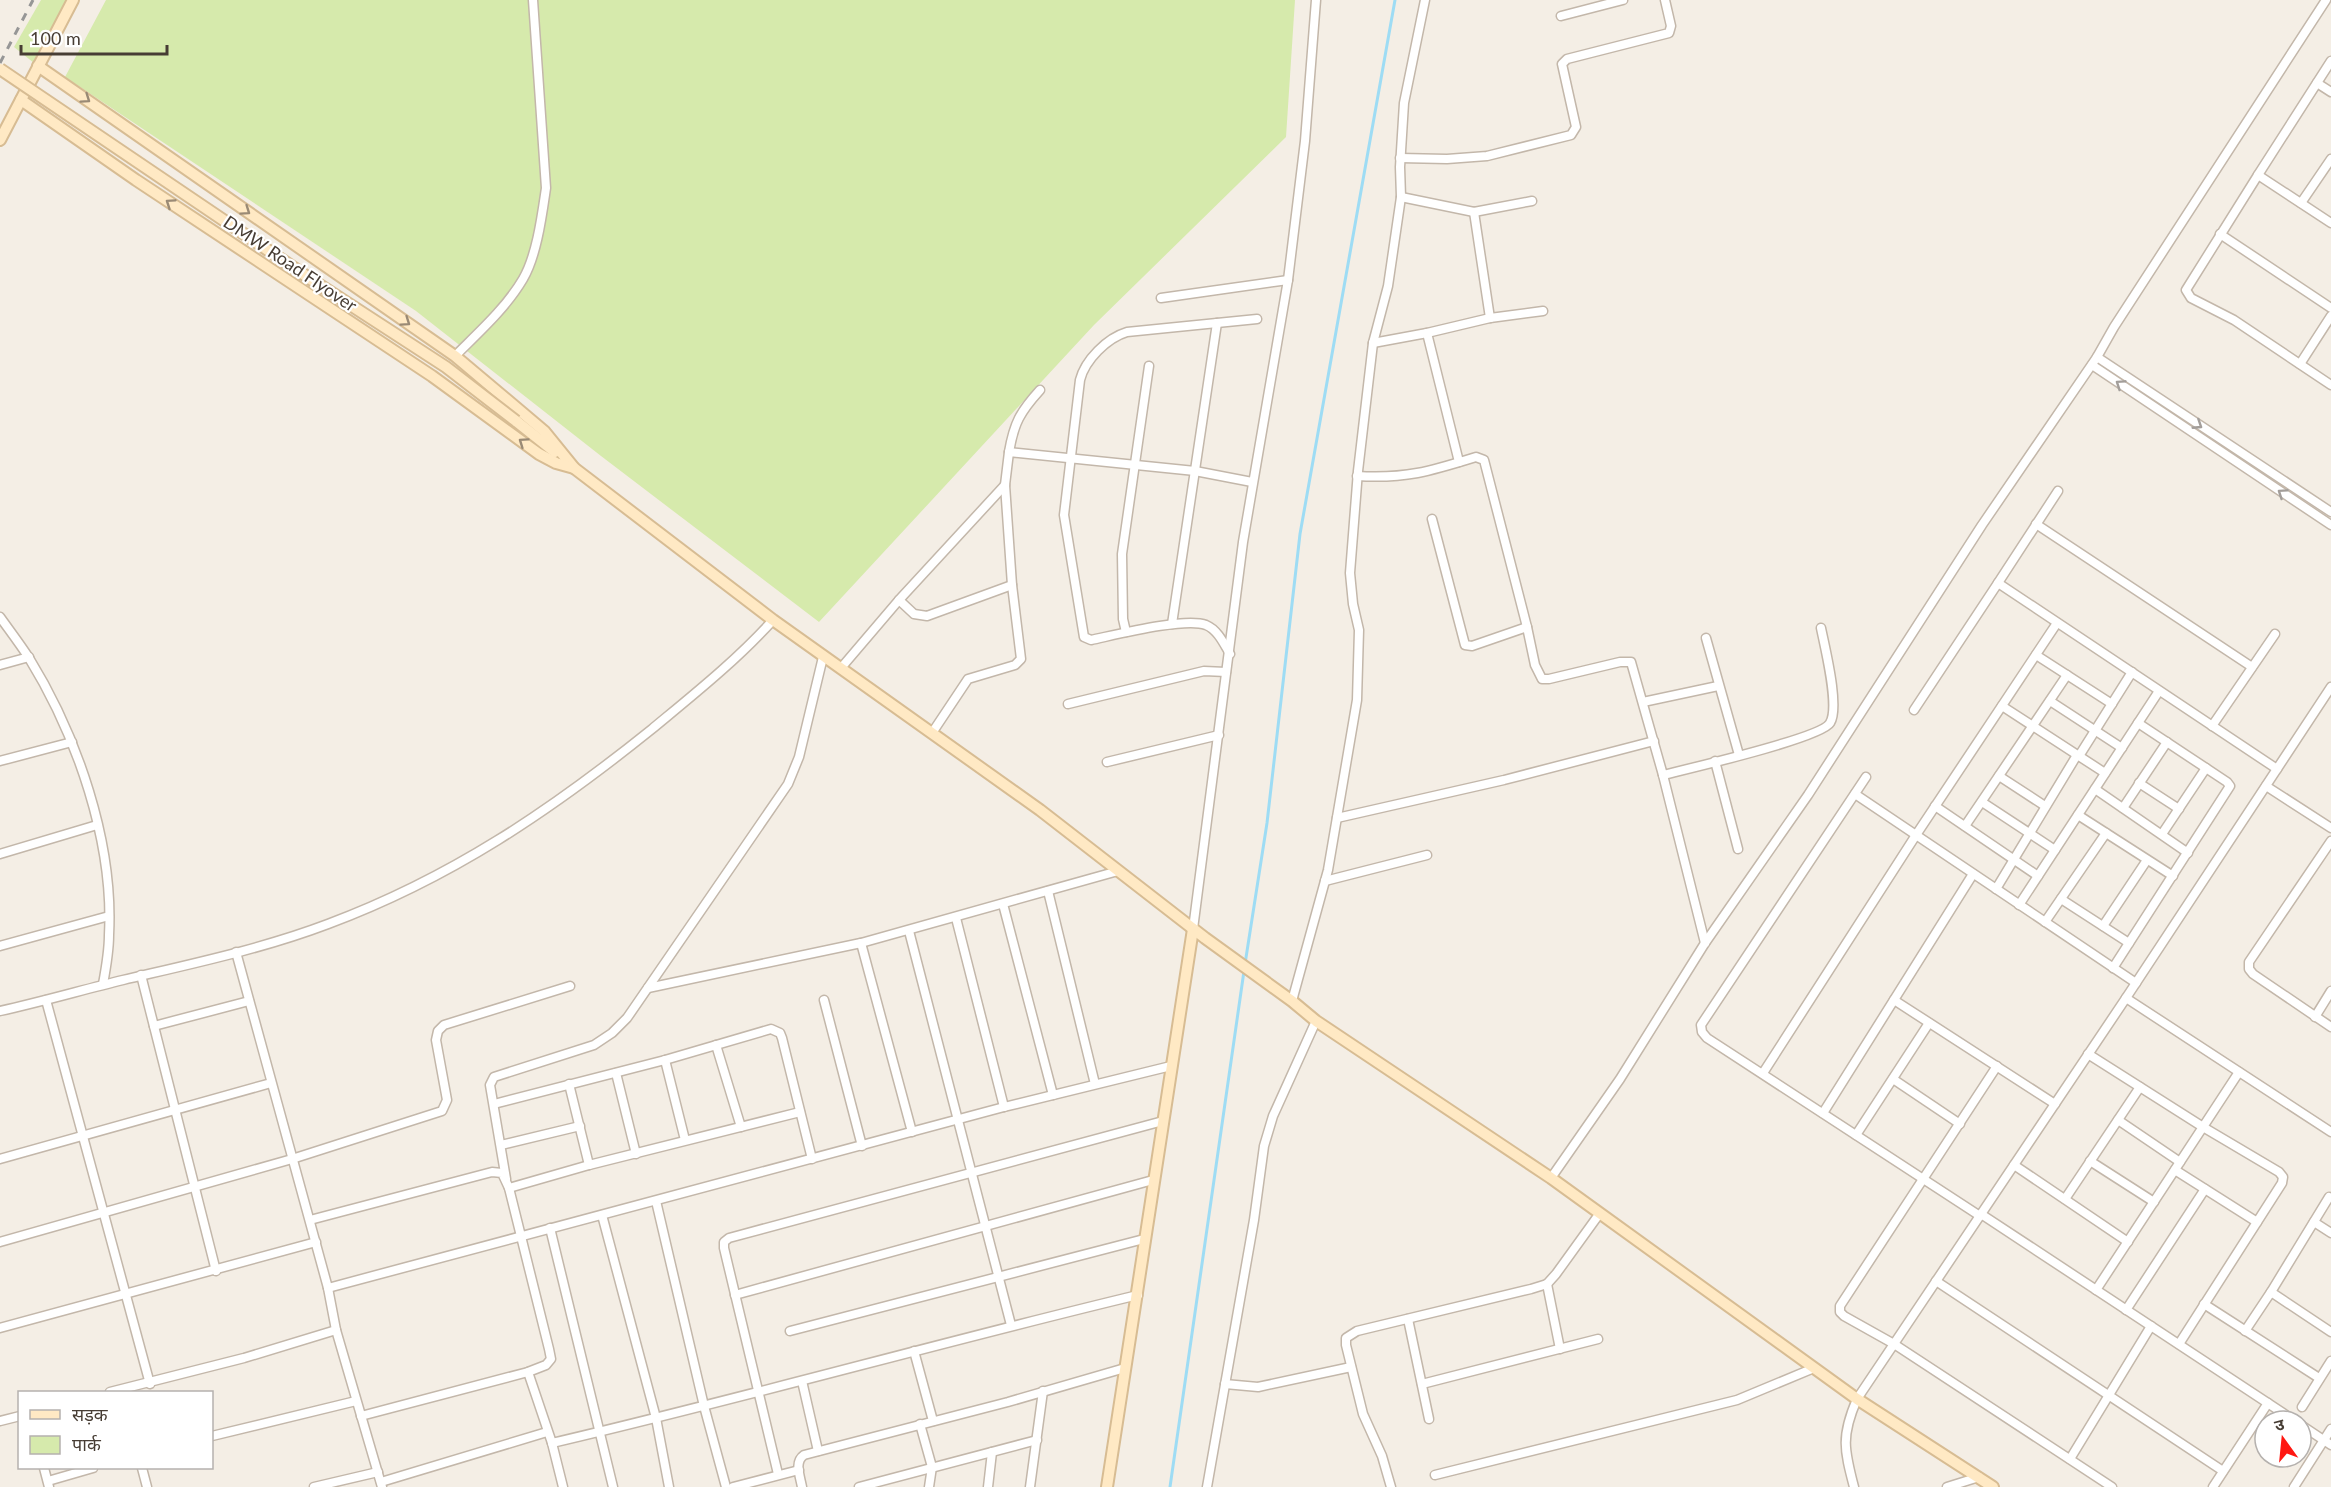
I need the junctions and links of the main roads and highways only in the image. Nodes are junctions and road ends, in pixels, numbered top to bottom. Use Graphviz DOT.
graph roads {
  1 [pos="73,0"];
  2 [pos="38,66"];
  3 [pos="0,69"];
  4 [pos="21,100"];
  5 [pos="0,140"];
  6 [pos="574,468"];
  7 [pos="1193,929"];
  8 [pos="1107,1487"];
  9 [pos="1993,1487"];
  1 -- 2 [label="main road"];
  2 -- 4 [label="main road"];
  2 -- 6 [label="main road, one-way"];
  3 -- 6 [label="main road, DMW Road Flyover, bridge"];
  4 -- 5 [label="main road"];
  6 -- 4 [label="main road, one-way"];
  6 -- 7 [label="main road"];
  7 -- 8 [label="main road"];
  7 -- 9 [label="main road"];
}
